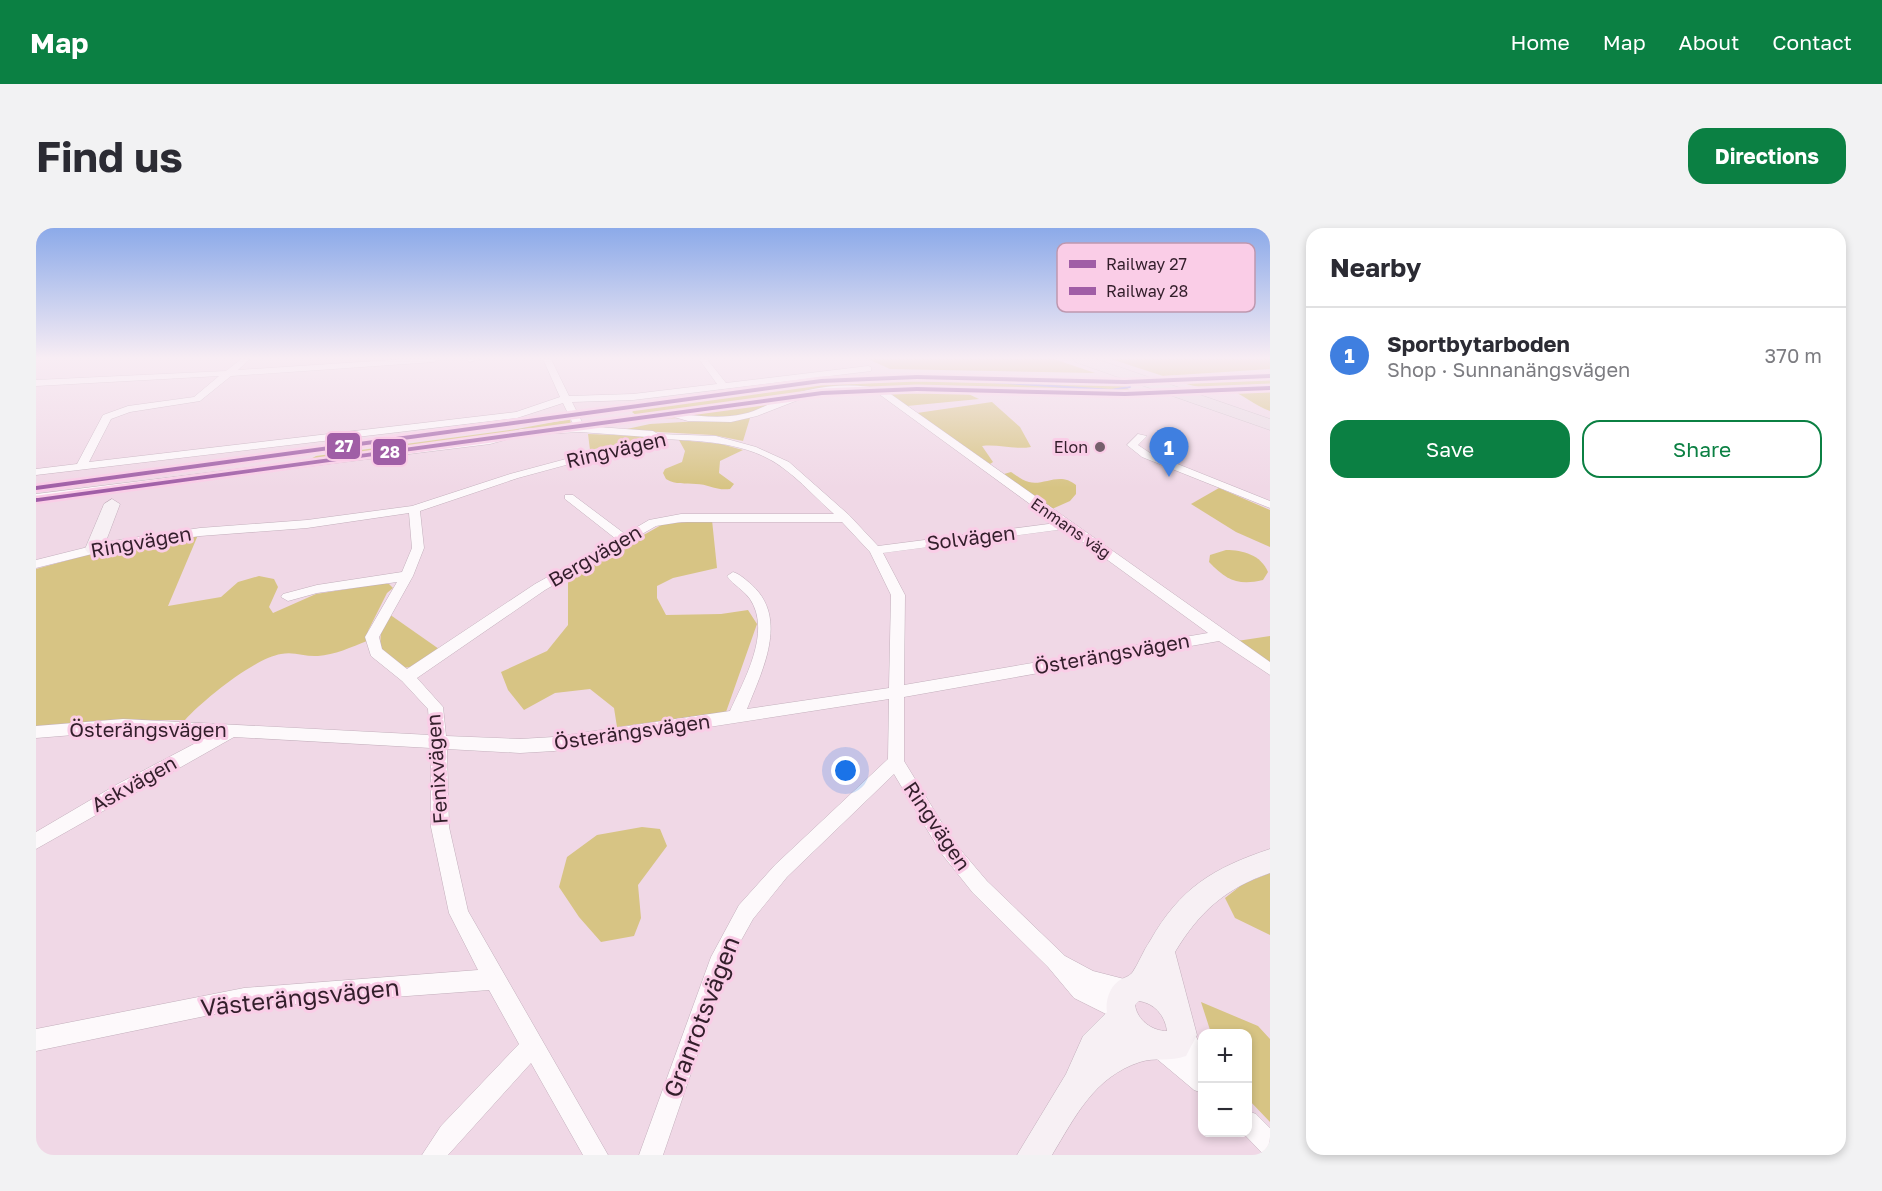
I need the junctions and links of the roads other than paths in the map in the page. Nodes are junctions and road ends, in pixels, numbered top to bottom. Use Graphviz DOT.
graph roads {
  1 [pos="175,402"];
  2 [pos="555,402"];
  3 [pos="567,402"];
  4 [pos="782,402"];
  5 [pos="896,402"];
  6 [pos="1215,402"];
  7 [pos="1229,407"];
  8 [pos="679,417"];
  9 [pos="1270,417"];
  10 [pos="1270,425"];
  11 [pos="580,429"];
  12 [pos="662,436"];
  13 [pos="1142,436"];
  14 [pos="81,467"];
  15 [pos="36,472"];
  16 [pos="36,497"];
  17 [pos="569,497"];
  18 [pos="112,504"];
  19 [pos="1270,505"];
  20 [pos="414,508"];
  21 [pos="845,518"];
  22 [pos="1067,525"];
  23 [pos="623,538"];
  24 [pos="94,549"];
  25 [pos="875,550"];
  26 [pos="36,564"];
  27 [pos="407,576"];
  28 [pos="733,576"];
  29 [pos="288,597"];
  30 [pos="1223,635"];
  31 [pos="1270,670"];
  32 [pos="407,677"];
  33 [pos="898,692"];
  34 [pos="736,716"];
  35 [pos="234,730"];
  36 [pos="36,732"];
  37 [pos="439,742"];
  38 [pos="896,762"];
  39 [pos="36,841"];
  40 [pos="1270,861"];
  41 [pos="1160,950"];
  42 [pos="494,979"];
  43 [pos="1127,1001"];
  44 [pos="1166,1033"];
  45 [pos="36,1040"];
  46 [pos="532,1046"];
  47 [pos="1198,1061"];
  48 [pos="1198,1075"];
  49 [pos="1077,1085"];
  50 [pos="1252,1126"];
  51 [pos="1270,1146"];
  52 [pos="434,1155"];
  53 [pos="596,1155"];
  54 [pos="651,1155"];
  55 [pos="1034,1155"];
  1 -- 14 [label="street"];
  2 -- 14 [label="street"];
  3 -- 11 [label="street"];
  4 -- 8 [label="street, Enmans väg"];
  5 -- 22 [label="street, Enmans väg"];
  6 -- 7 [label="highway"];
  7 -- 9 [label="highway"];
  7 -- 10 [label="highway"];
  11 -- 12 [label="street"];
  11 -- 16 [label="street"];
  12 -- 20 [label="street, Ringvägen"];
  12 -- 21 [label="street, Ringvägen"];
  13 -- 19 [label="street"];
  14 -- 15 [label="street"];
  17 -- 23 [label="street"];
  18 -- 24 [label="main road"];
  20 -- 24 [label="street, Ringvägen"];
  20 -- 27 [label="street, Fenixvägen"];
  21 -- 23 [label="street, Bergvägen"];
  21 -- 25 [label="street, Ringvägen"];
  22 -- 25 [label="street, Solvägen"];
  22 -- 30 [label="street, Enmans väg"];
  23 -- 32 [label="street, Bergvägen"];
  24 -- 26 [label="street, Ringvägen"];
  25 -- 33 [label="street, Ringvägen"];
  27 -- 29 [label="street"];
  27 -- 32 [label="street, Fenixvägen"];
  28 -- 34 [label="street"];
  30 -- 31 [label="street, Enmans väg"];
  30 -- 33 [label="street, Österängsvägen"];
  32 -- 37 [label="street, Fenixvägen"];
  33 -- 34 [label="street, Österängsvägen"];
  33 -- 38 [label="street, Ringvägen"];
  34 -- 37 [label="street, Österängsvägen"];
  35 -- 36 [label="street, Österängsvägen"];
  35 -- 37 [label="street, Österängsvägen"];
  35 -- 39 [label="street, Askvägen"];
  37 -- 42 [label="street, Fenixvägen"];
  38 -- 43 [label="street, Ringvägen"];
  38 -- 54 [label="street, Granrotsvägen"];
  40 -- 41 [label="main road"];
  41 -- 43 [label="main road"];
  41 -- 44 [label="main road"];
  42 -- 45 [label="street, Västerängsvägen"];
  42 -- 46 [label="street, Fenixvägen"];
  43 -- 44 [label="main road"];
  43 -- 44 [label="main road"];
  43 -- 49 [label="main road"];
  44 -- 47 [label="street"];
  44 -- 48 [label="street"];
  44 -- 49 [label="main road"];
  46 -- 52 [label="street"];
  46 -- 53 [label="street, Fenixvägen"];
  49 -- 55 [label="main road"];
  50 -- 51 [label="street"];
}
